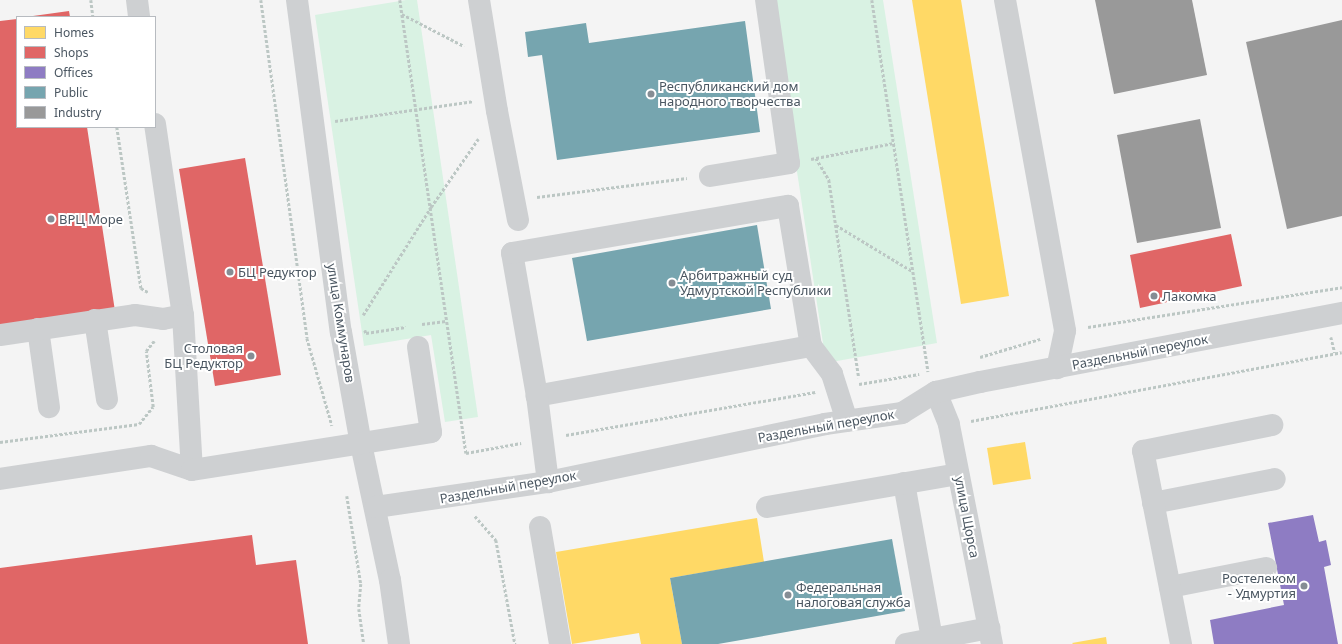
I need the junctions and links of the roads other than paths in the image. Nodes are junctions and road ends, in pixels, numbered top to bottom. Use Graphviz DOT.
graph roads {
  1 [pos="137,0"];
  2 [pos="297,0"];
  3 [pos="479,0"];
  4 [pos="766,0"];
  5 [pos="1005,0"];
  6 [pos="139,16"];
  7 [pos="156,128"];
  8 [pos="710,176"];
  9 [pos="516,210"];
  10 [pos="1342,313"];
  11 [pos="184,315"];
  12 [pos="95,320"];
  13 [pos="38,330"];
  14 [pos="0,335"];
  15 [pos="812,346"];
  16 [pos="418,347"];
  17 [pos="1057,368"];
  18 [pos="936,392"];
  19 [pos="537,396"];
  20 [pos="107,399"];
  21 [pos="49,407"];
  22 [pos="847,421"];
  23 [pos="1272,425"];
  24 [pos="361,444"];
  25 [pos="192,470"];
  26 [pos="958,474"];
  27 [pos="0,479"];
  28 [pos="1275,479"];
  29 [pos="548,482"];
  30 [pos="904,483"];
  31 [pos="1153,503"];
  32 [pos="767,506"];
  33 [pos="376,507"];
  34 [pos="540,527"];
  35 [pos="1266,568"];
  36 [pos="1170,587"];
  37 [pos="990,636"];
  38 [pos="932,639"];
  39 [pos="399,644"];
  40 [pos="560,644"];
  41 [pos="906,644"];
  42 [pos="1181,644"];
  1 -- 6 [label="street"];
  2 -- 24 [label="street, улица Коммунаров"];
  3 -- 9 [label="street"];
  4 -- 8 [label="street"];
  5 -- 17 [label="street"];
  7 -- 11 [label="street"];
  10 -- 17 [label="street, Раздельный переулок"];
  11 -- 12 [label="street"];
  11 -- 25 [label="street"];
  12 -- 13 [label="street"];
  12 -- 20 [label="street"];
  13 -- 14 [label="street"];
  13 -- 21 [label="street"];
  15 -- 19 [label="street"];
  15 -- 19 [label="street"];
  15 -- 22 [label="street"];
  16 -- 24 [label="street"];
  17 -- 18 [label="street, Раздельный переулок"];
  18 -- 22 [label="street, Раздельный переулок"];
  18 -- 26 [label="street, улица Щорса"];
  19 -- 29 [label="street"];
  22 -- 29 [label="street, Раздельный переулок"];
  23 -- 31 [label="street"];
  24 -- 25 [label="street"];
  24 -- 33 [label="street, улица Коммунаров"];
  25 -- 27 [label="street"];
  26 -- 30 [label="street"];
  26 -- 37 [label="street, улица Щорса"];
  28 -- 31 [label="street"];
  29 -- 33 [label="street, Раздельный переулок"];
  30 -- 32 [label="street"];
  30 -- 38 [label="street"];
  31 -- 36 [label="street"];
  33 -- 39 [label="street, улица Коммунаров"];
  34 -- 40 [label="street"];
  35 -- 36 [label="street"];
  36 -- 42 [label="street"];
  37 -- 38 [label="street"];
  38 -- 41 [label="street"];
}
